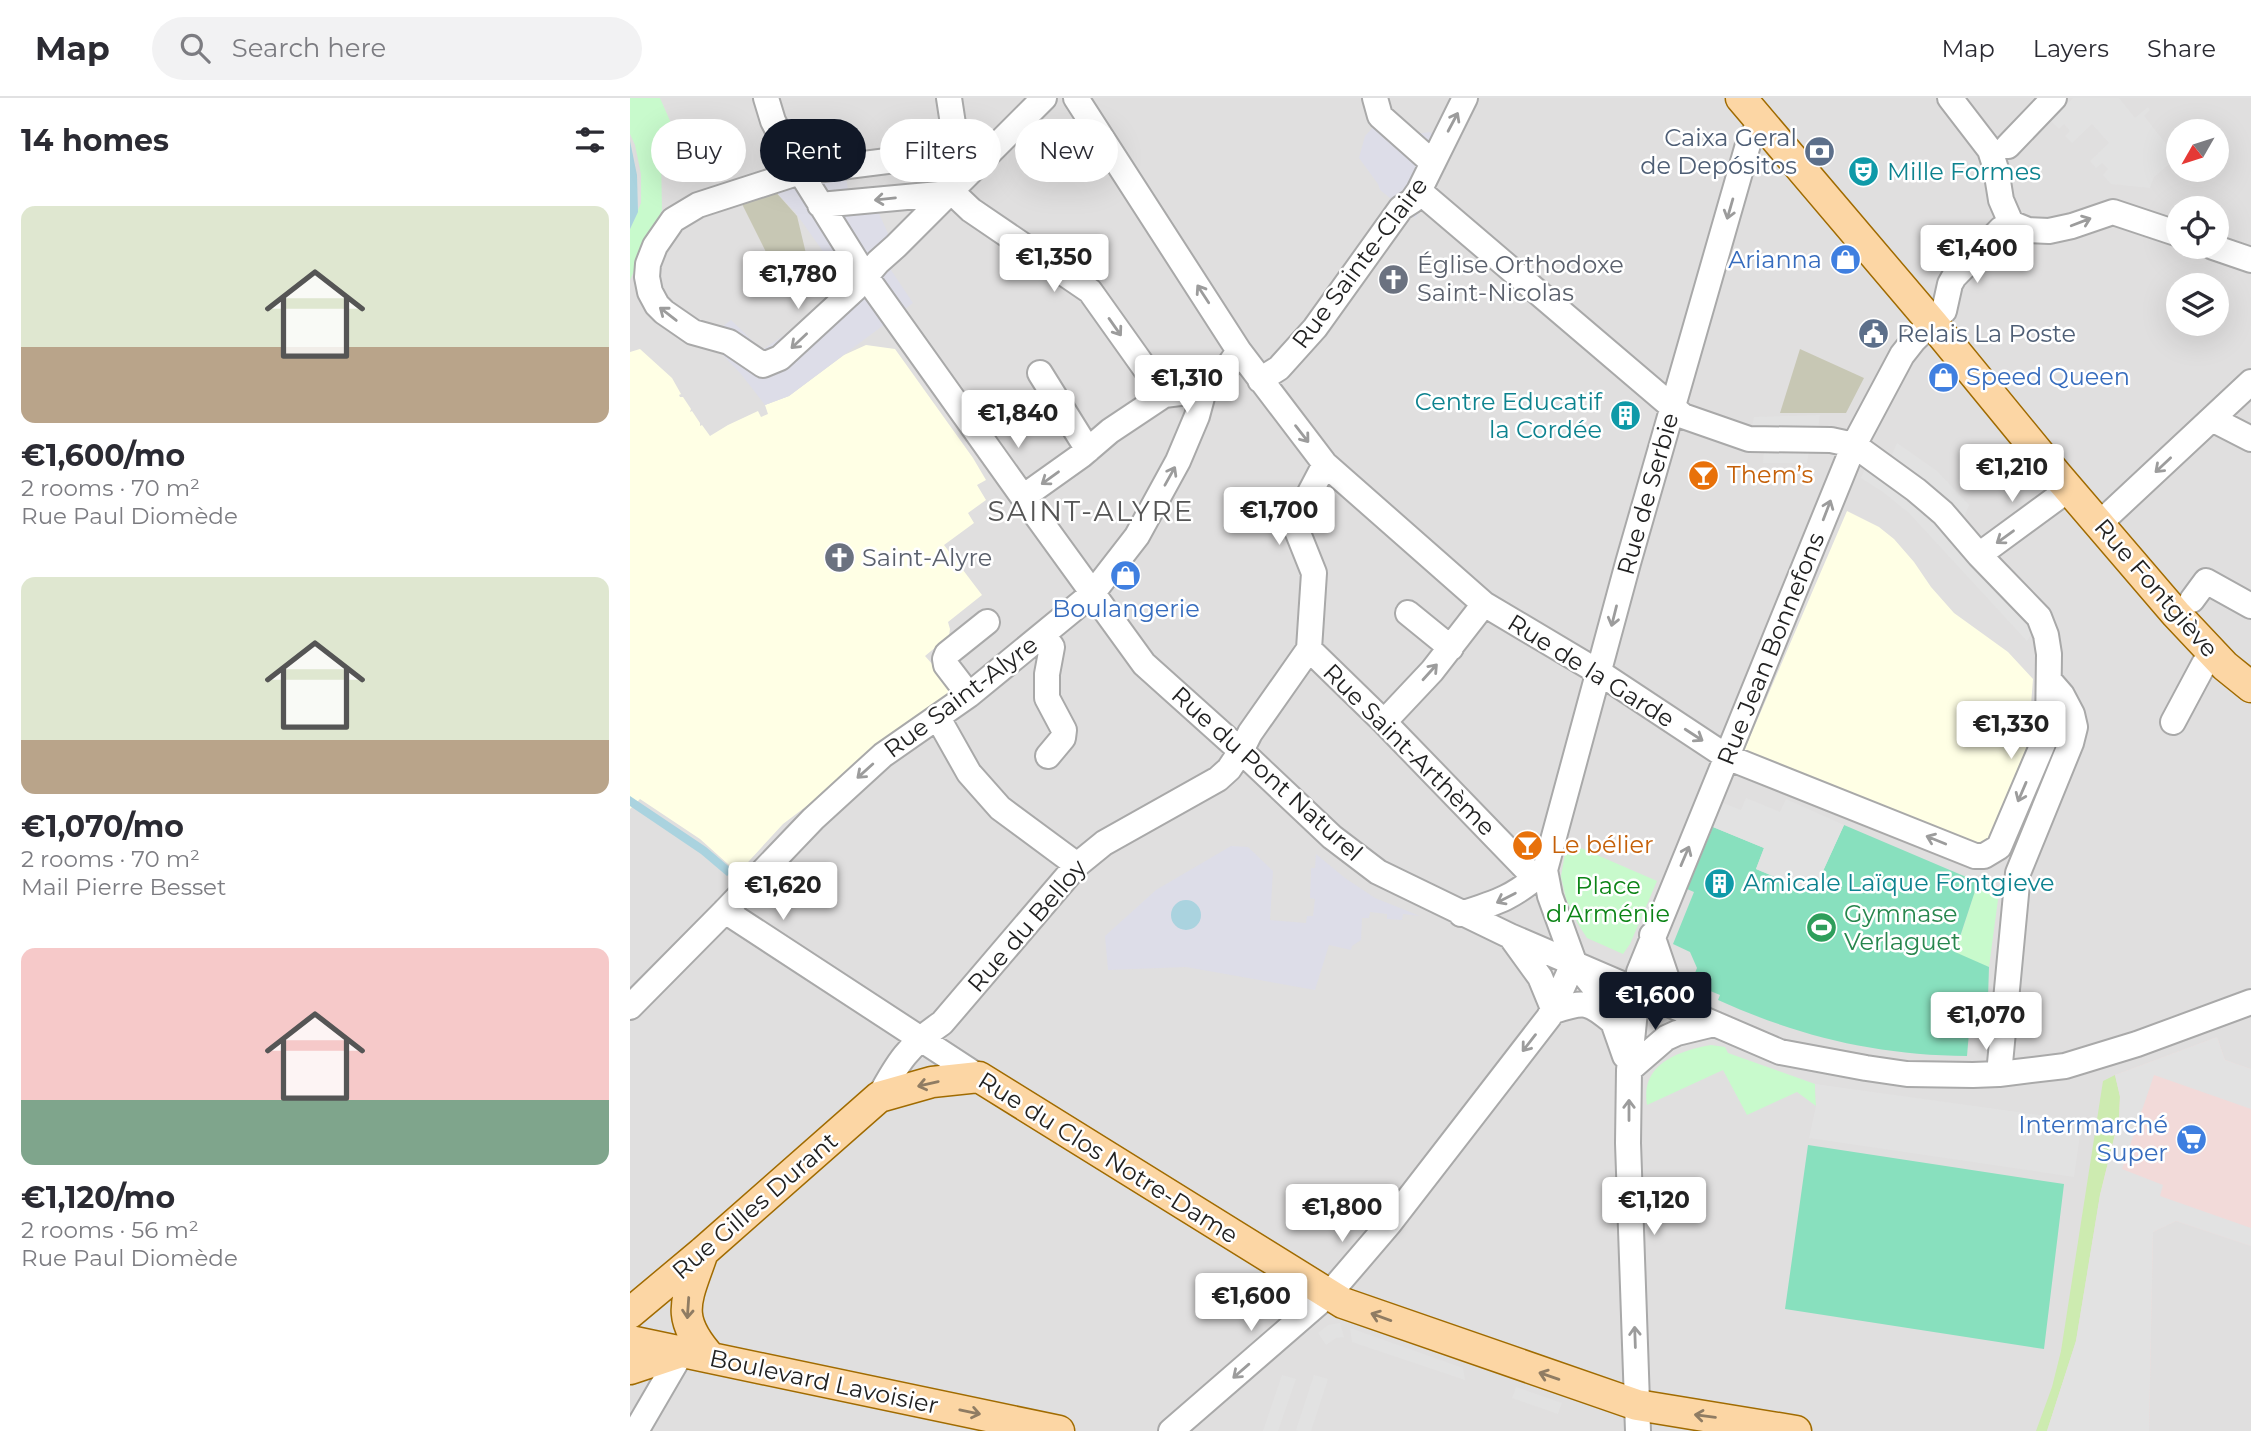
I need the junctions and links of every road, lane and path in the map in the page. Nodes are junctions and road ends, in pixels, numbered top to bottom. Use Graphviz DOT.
graph roads {
  1 [pos="766,98"];
  2 [pos="949,98"];
  3 [pos="1044,98"];
  4 [pos="1076,98"];
  5 [pos="1375,98"];
  6 [pos="1465,98"];
  7 [pos="1741,98"];
  8 [pos="1950,98"];
  9 [pos="2054,98"];
  10 [pos="772,119"];
  11 [pos="952,119"];
  12 [pos="1761,122"];
  13 [pos="2008,146"];
  14 [pos="1433,163"];
  15 [pos="769,182"];
  16 [pos="806,182"];
  17 [pos="954,182"];
  18 [pos="954,188"];
  19 [pos="1419,191"];
  20 [pos="820,205"];
  21 [pos="2011,223"];
  22 [pos="2166,230"];
  23 [pos="2229,252"];
  24 [pos="2251,260"];
  25 [pos="866,277"];
  26 [pos="1933,324"];
  27 [pos="1239,351"];
  28 [pos="1040,373"];
  29 [pos="1260,380"];
  30 [pos="2251,382"];
  31 [pos="1204,390"];
  32 [pos="1164,395"];
  33 [pos="1673,408"];
  34 [pos="2215,423"];
  35 [pos="2251,442"];
  36 [pos="1854,445"];
  37 [pos="1088,450"];
  38 [pos="1325,464"];
  39 [pos="2069,489"];
  40 [pos="1023,497"];
  41 [pos="2099,524"];
  42 [pos="1979,555"];
  43 [pos="1092,594"];
  44 [pos="2192,600"];
  45 [pos="1484,604"];
  46 [pos="2251,606"];
  47 [pos="1408,613"];
  48 [pos="987,622"];
  49 [pos="1043,635"];
  50 [pos="1451,648"];
  51 [pos="1309,649"];
  52 [pos="2204,664"];
  53 [pos="1600,673"];
  54 [pos="2049,680"];
  55 [pos="2251,687"];
  56 [pos="969,695"];
  57 [pos="937,718"];
  58 [pos="1384,722"];
  59 [pos="2173,722"];
  60 [pos="1241,751"];
  61 [pos="1048,756"];
  62 [pos="1727,757"];
  63 [pos="1995,850"];
  64 [pos="1077,865"];
  65 [pos="2018,873"];
  66 [pos="1540,874"];
  67 [pos="725,911"];
  68 [pos="1461,914"];
  69 [pos="1652,935"];
  70 [pos="1510,936"];
  71 [pos="1574,962"];
  72 [pos="1636,989"];
  73 [pos="2251,1002"];
  74 [pos="630,1007"];
  75 [pos="1554,1011"];
  76 [pos="1690,1013"];
  77 [pos="1714,1024"];
  78 [pos="1616,1025"];
  79 [pos="919,1038"];
  80 [pos="1629,1070"];
  81 [pos="1999,1074"];
  82 [pos="979,1077"];
  83 [pos="878,1097"];
  84 [pos="703,1252"];
  85 [pos="1329,1294"];
  86 [pos="630,1313"];
  87 [pos="630,1341"];
  88 [pos="682,1352"];
  89 [pos="711,1358"];
  90 [pos="630,1369"];
  91 [pos="1638,1418"];
  92 [pos="636,1431"];
  93 [pos="1059,1431"];
  94 [pos="1171,1431"];
  95 [pos="1797,1431"];
  1 -- 10 [label="street"];
  2 -- 11 [label="street"];
  3 -- 18 [label="street"];
  27 -- 4 [label="street, Rue de la Garde, one-way"];
  5 -- 14 [label="street"];
  14 -- 6 [label="street, Rue Sainte-Claire, one-way"];
  7 -- 12 [label="main road, Rue Fontgiève"];
  8 -- 21 [label="street"];
  9 -- 13 [label="street"];
  12 -- 26 [label="main road, Rue Fontgiève"];
  12 -- 33 [label="street, Rue de Serbie, one-way"];
  14 -- 19 [label="street, Rue Sainte-Claire"];
  25 -- 15 [label="street, one-way"];
  16 -- 20 [label="street"];
  17 -- 18 [label="street"];
  18 -- 20 [label="street, one-way"];
  18 -- 25 [label="street"];
  18 -- 32 [label="street, one-way"];
  19 -- 29 [label="street, Rue Sainte-Claire"];
  19 -- 33 [label="street"];
  20 -- 25 [label="street"];
  21 -- 22 [label="street, one-way"];
  21 -- 26 [label="street"];
  23 -- 24 [label="street"];
  25 -- 40 [label="street, Rue du Pont Naturel"];
  26 -- 36 [label="street, Rue Jean Bonnefons"];
  26 -- 39 [label="main road, Rue Fontgiève"];
  27 -- 29 [label="street, Rue de la Garde"];
  27 -- 31 [label="street, Rue Saint-Alyre"];
  28 -- 37 [label="street"];
  29 -- 38 [label="street, Rue de la Garde, one-way"];
  30 -- 34 [label="street"];
  31 -- 32 [label="street"];
  43 -- 31 [label="street, Rue Saint-Alyre, one-way"];
  32 -- 37 [label="street"];
  33 -- 36 [label="street"];
  33 -- 53 [label="street, Rue de Serbie, one-way"];
  34 -- 35 [label="street"];
  34 -- 41 [label="street, one-way"];
  36 -- 42 [label="street"];
  62 -- 36 [label="street, Rue Jean Bonnefons, one-way"];
  37 -- 40 [label="street, one-way"];
  38 -- 45 [label="street, Rue de la Garde"];
  38 -- 51 [label="street"];
  39 -- 41 [label="main road, Rue Fontgiève"];
  39 -- 42 [label="street, one-way"];
  40 -- 43 [label="street, Rue du Pont Naturel"];
  41 -- 55 [label="main road, Rue Fontgiève"];
  42 -- 54 [label="street"];
  43 -- 49 [label="street, Rue Saint-Alyre"];
  43 -- 60 [label="street, Rue du Pont Naturel"];
  44 -- 46 [label="street"];
  45 -- 50 [label="street"];
  45 -- 53 [label="street, Rue de la Garde"];
  47 -- 50 [label="street"];
  48 -- 56 [label="street"];
  49 -- 56 [label="street, Rue Saint-Alyre"];
  49 -- 61 [label="street"];
  58 -- 50 [label="street, one-way"];
  51 -- 58 [label="street, Rue Saint-Arthème"];
  51 -- 60 [label="street, Rue Saint-Arthème"];
  52 -- 59 [label="street"];
  53 -- 62 [label="street, Rue de la Garde, one-way"];
  53 -- 66 [label="street, Rue de Serbie"];
  54 -- 63 [label="street, one-way"];
  54 -- 65 [label="street"];
  56 -- 57 [label="street, Rue Saint-Alyre"];
  57 -- 64 [label="street"];
  57 -- 67 [label="street, Rue Saint-Alyre, one-way"];
  58 -- 66 [label="street, Rue Saint-Arthème"];
  60 -- 64 [label="street, Rue du Belloy"];
  60 -- 68 [label="street, Rue du Pont Naturel"];
  63 -- 62 [label="street, Rue de la Garde, one-way"];
  69 -- 62 [label="street, Rue Jean Bonnefons, one-way"];
  63 -- 65 [label="street, Rue de la Garde"];
  64 -- 79 [label="street, Rue du Belloy"];
  65 -- 81 [label="street"];
  66 -- 68 [label="street, one-way"];
  66 -- 71 [label="street, Rue de Serbie"];
  67 -- 74 [label="street, Rue Saint-Alyre"];
  67 -- 79 [label="street, Rue du Clos Notre-Dame"];
  68 -- 70 [label="street, Rue du Pont Naturel"];
  69 -- 72 [label="street, Rue Jean Bonnefons"];
  69 -- 76 [label="street"];
  70 -- 71 [label="street, Rue du Pont Naturel"];
  70 -- 75 [label="street, Rue du Pont Naturel"];
  71 -- 72 [label="street, Rue du Pont Naturel"];
  71 -- 75 [label="street"];
  71 -- 78 [label="street"];
  72 -- 76 [label="street, Rue du Pont Naturel"];
  72 -- 80 [label="street, Rue Jean Bonnefons"];
  73 -- 81 [label="street, Rue du Pont Naturel"];
  75 -- 78 [label="street"];
  75 -- 85 [label="street, one-way"];
  76 -- 77 [label="street, Rue du Pont Naturel"];
  77 -- 80 [label="street"];
  77 -- 81 [label="street, Rue du Pont Naturel"];
  78 -- 80 [label="street"];
  79 -- 82 [label="street, Rue du Clos Notre-Dame"];
  79 -- 83 [label="street, Rue Gilles Durant"];
  91 -- 80 [label="street, one-way"];
  82 -- 83 [label="main road, Rue Gilles Durant, one-way"];
  82 -- 85 [label="main road, Rue du Clos Notre-Dame"];
  83 -- 84 [label="main road, Rue Gilles Durant"];
  84 -- 86 [label="main road, Rue Gilles Durant"];
  84 -- 89 [label="main road, one-way"];
  91 -- 85 [label="main road, Rue du Clos Notre-Dame, one-way"];
  85 -- 94 [label="street, one-way"];
  87 -- 88 [label="main road, Boulevard Lavoisier"];
  88 -- 89 [label="main road, Boulevard Lavoisier"];
  88 -- 90 [label="main road"];
  88 -- 92 [label="street"];
  89 -- 93 [label="main road, Boulevard Lavoisier, one-way"];
  95 -- 91 [label="main road, Rue du Clos Notre-Dame, one-way"];
}
